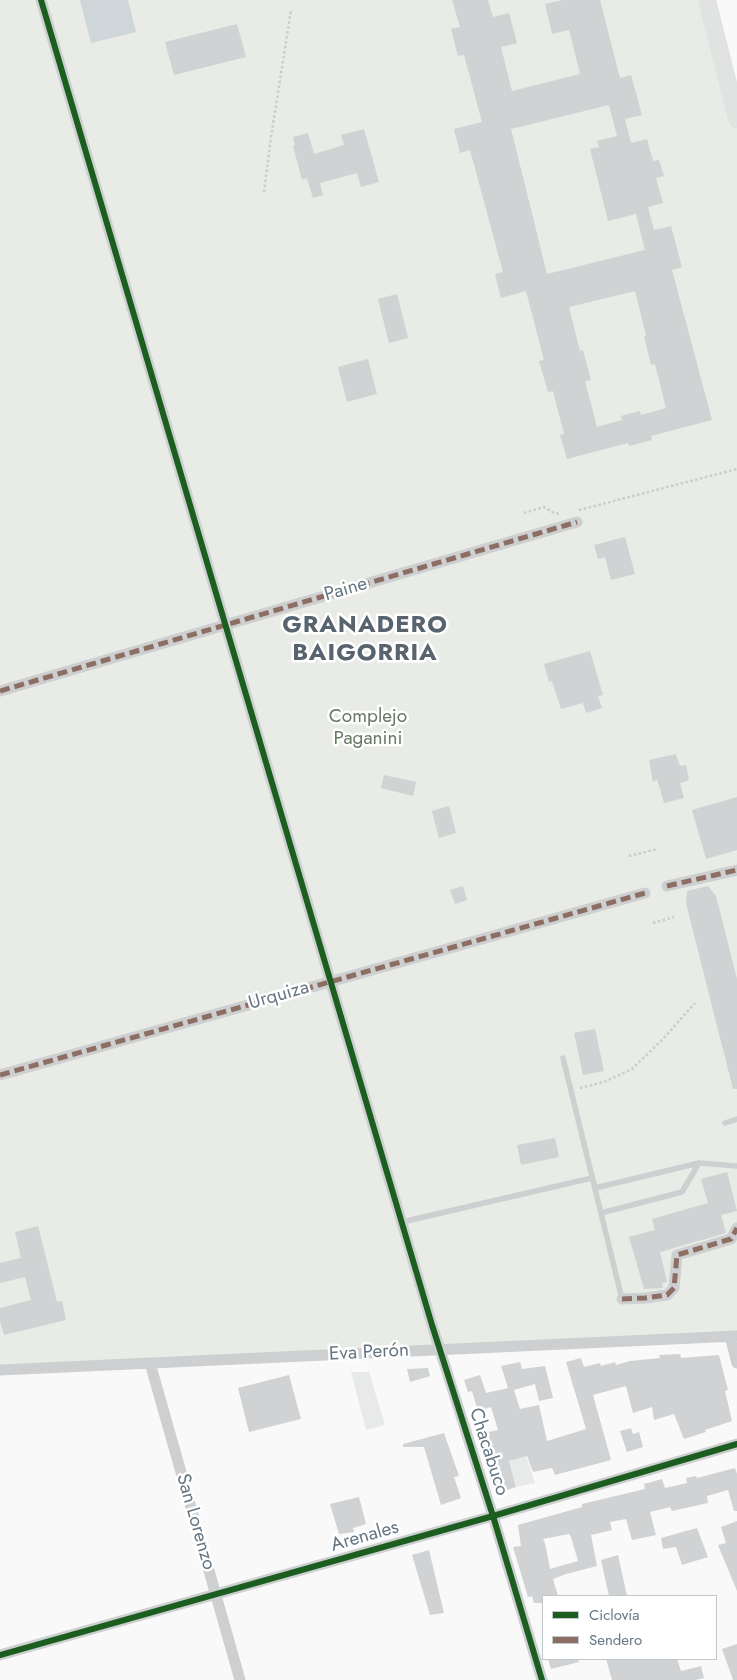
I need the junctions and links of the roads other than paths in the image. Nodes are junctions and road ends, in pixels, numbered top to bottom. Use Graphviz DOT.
graph roads {
  1 [pos="41,0"];
  2 [pos="707,0"];
  3 [pos="737,119"];
  4 [pos="576,516"];
  5 [pos="226,625"];
  6 [pos="0,691"];
  7 [pos="737,870"];
  8 [pos="667,886"];
  9 [pos="645,892"];
  10 [pos="331,982"];
  11 [pos="563,1058"];
  12 [pos="0,1075"];
  13 [pos="737,1119"];
  14 [pos="725,1123"];
  15 [pos="699,1163"];
  16 [pos="737,1166"];
  17 [pos="592,1178"];
  18 [pos="595,1188"];
  19 [pos="601,1213"];
  20 [pos="402,1222"];
  21 [pos="737,1228"];
  22 [pos="622,1299"];
  23 [pos="733,1336"];
  24 [pos="439,1350"];
  25 [pos="150,1363"];
  26 [pos="737,1364"];
  27 [pos="0,1370"];
  28 [pos="737,1444"];
  29 [pos="494,1516"];
  30 [pos="215,1595"];
  31 [pos="0,1656"];
  32 [pos="240,1680"];
  33 [pos="542,1680"];
  1 -- 5 [label="street, Chacabuco"];
  2 -- 3 [label="main road"];
  4 -- 5 [label="street, Paine"];
  5 -- 6 [label="street, Paine"];
  5 -- 10 [label="street, Chacabuco"];
  7 -- 8 [label="street"];
  9 -- 10 [label="street, Urquiza"];
  10 -- 12 [label="street, Urquiza"];
  10 -- 20 [label="street, Chacabuco"];
  11 -- 17 [label="lane"];
  13 -- 14 [label="lane"];
  15 -- 16 [label="lane"];
  15 -- 18 [label="lane"];
  15 -- 19 [label="lane"];
  17 -- 18 [label="lane"];
  17 -- 20 [label="lane"];
  18 -- 19 [label="lane"];
  19 -- 22 [label="lane"];
  20 -- 24 [label="street, Chacabuco"];
  21 -- 22 [label="street"];
  23 -- 24 [label="street, Eva Perón"];
  23 -- 26 [label="street"];
  24 -- 25 [label="street, Eva Perón"];
  24 -- 29 [label="street, Chacabuco"];
  25 -- 27 [label="street, Eva Perón"];
  25 -- 30 [label="street, San Lorenzo"];
  28 -- 29 [label="street, Arenales"];
  29 -- 30 [label="street, Arenales"];
  29 -- 33 [label="street, Chacabuco"];
  30 -- 31 [label="street, Arenales"];
  30 -- 32 [label="street, San Lorenzo"];
}
